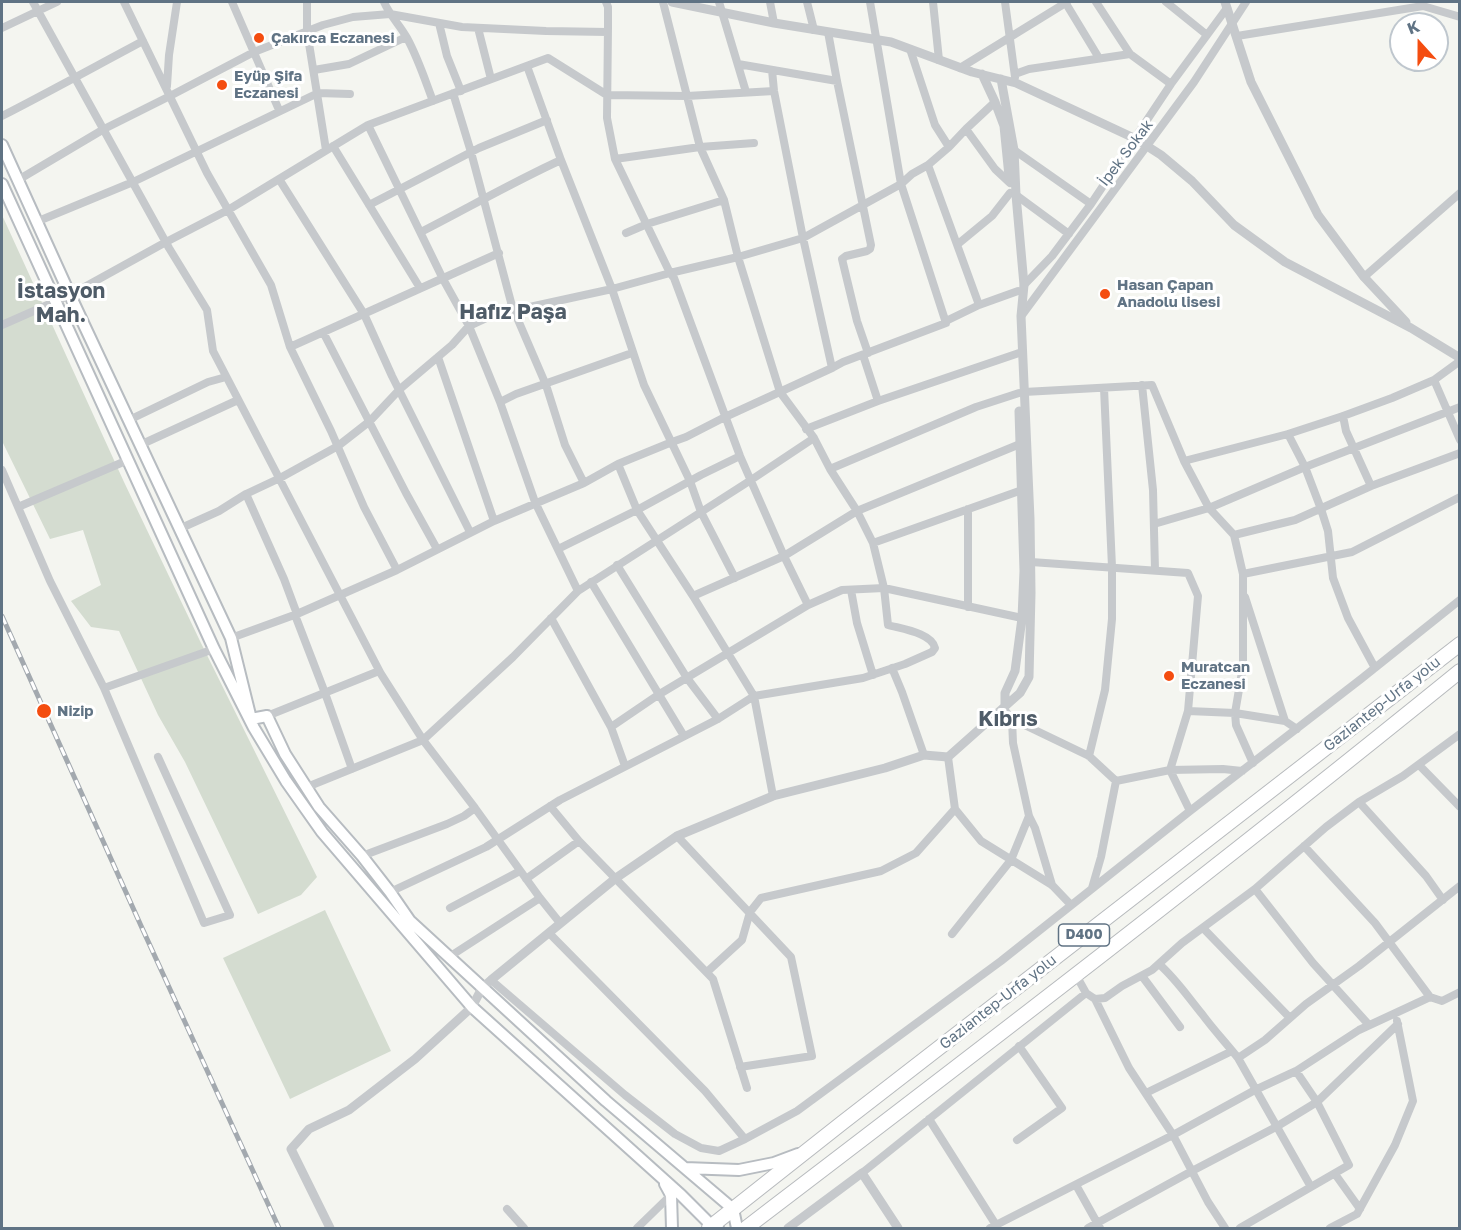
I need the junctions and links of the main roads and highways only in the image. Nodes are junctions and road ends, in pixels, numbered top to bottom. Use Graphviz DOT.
graph roads {
  1 [pos="2,145"];
  2 [pos="2,184"];
  3 [pos="1460,644"];
  4 [pos="1460,670"];
  5 [pos="807,1151"];
  6 [pos="685,1168"];
  7 [pos="660,1176"];
  8 [pos="734,1209"];
  9 [pos="672,1228"];
  10 [pos="713,1228"];
  11 [pos="736,1228"];
  12 [pos="746,1228"];
  1 -- 6 [label="main road"];
  2 -- 7 [label="main road"];
  3 -- 5 [label="highway, Gaziantep-Urfa yolu / D400"];
  4 -- 12 [label="highway, Gaziantep-Urfa yolu / D400"];
  5 -- 6 [label="main road"];
  5 -- 8 [label="highway, Gaziantep-Urfa yolu / D400"];
  6 -- 8 [label="main road"];
  7 -- 9 [label="main road"];
  7 -- 10 [label="main road"];
  8 -- 10 [label="highway, Gaziantep-Urfa yolu / D400"];
  8 -- 11 [label="main road"];
}
